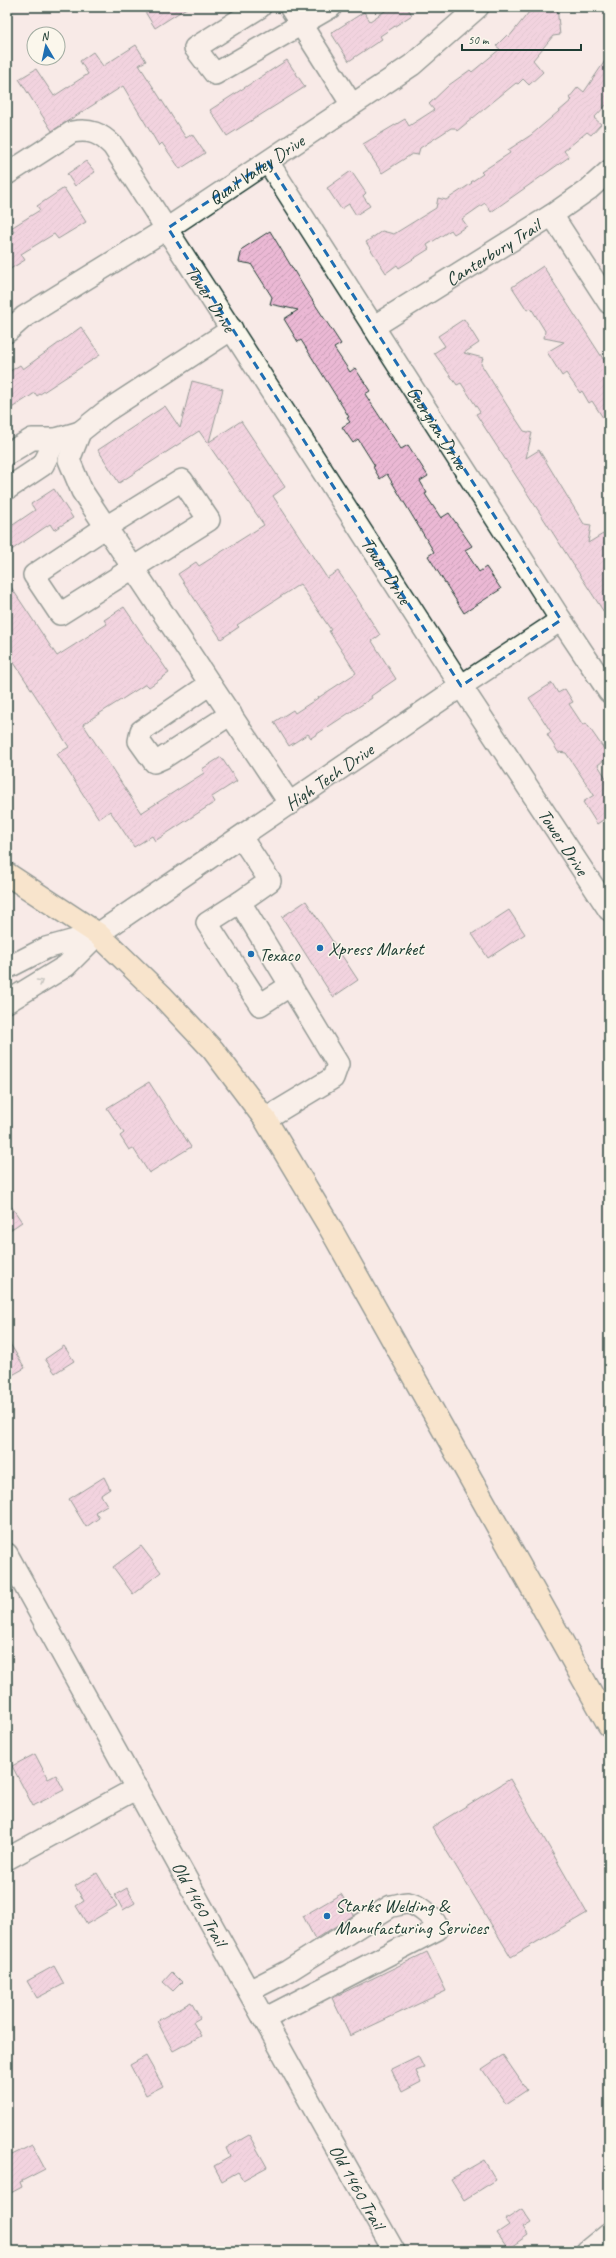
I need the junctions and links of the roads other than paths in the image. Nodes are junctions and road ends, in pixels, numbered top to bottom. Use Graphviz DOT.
graph roads {
  1 [pos="260,7"];
  2 [pos="290,7"];
  3 [pos="331,7"];
  4 [pos="478,7"];
  5 [pos="301,26"];
  6 [pos="352,105"];
  7 [pos="268,162"];
  8 [pos="609,171"];
  9 [pos="7,174"];
  10 [pos="552,215"];
  11 [pos="168,228"];
  12 [pos="609,303"];
  13 [pos="15,321"];
  14 [pos="372,327"];
  15 [pos="232,329"];
  16 [pos="7,332"];
  17 [pos="80,432"];
  18 [pos="56,439"];
  19 [pos="7,454"];
  20 [pos="7,489"];
  21 [pos="106,527"];
  22 [pos="133,568"];
  23 [pos="561,620"];
  24 [pos="210,684"];
  25 [pos="461,686"];
  26 [pos="609,692"];
  27 [pos="230,714"];
  28 [pos="290,804"];
  29 [pos="241,837"];
  30 [pos="7,874"];
  31 [pos="240,902"];
  32 [pos="609,910"];
  33 [pos="98,934"];
  34 [pos="7,968"];
  35 [pos="291,985"];
  36 [pos="7,1002"];
  37 [pos="265,1119"];
  38 [pos="7,1554"];
  39 [pos="609,1725"];
  40 [pos="137,1788"];
  41 [pos="7,1859"];
  42 [pos="249,1991"];
  43 [pos="264,2019"];
  44 [pos="609,2232"];
  45 [pos="394,2251"];
  46 [pos="587,2251"];
  1 -- 5 [label="street"];
  2 -- 5 [label="street"];
  3 -- 5 [label="street"];
  4 -- 6 [label="street, Quail Valley Drive"];
  5 -- 6 [label="street"];
  6 -- 7 [label="street, Quail Valley Drive"];
  7 -- 11 [label="street, Quail Valley Drive"];
  7 -- 14 [label="street, Georgian Drive"];
  8 -- 10 [label="street, Canterbury Trail"];
  9 -- 11 [label="street, Tower Drive"];
  10 -- 12 [label="street"];
  10 -- 14 [label="street, Canterbury Trail"];
  11 -- 13 [label="street, Quail Valley Drive"];
  11 -- 15 [label="street, Tower Drive"];
  13 -- 16 [label="street, Quail Valley Drive"];
  14 -- 23 [label="street, Georgian Drive"];
  15 -- 17 [label="street"];
  15 -- 25 [label="street, Tower Drive"];
  17 -- 18 [label="street"];
  17 -- 21 [label="street"];
  18 -- 19 [label="street"];
  18 -- 20 [label="street"];
  21 -- 22 [label="street"];
  21 -- 22 [label="street"];
  21 -- 22 [label="street"];
  22 -- 24 [label="street"];
  23 -- 25 [label="street, High Tech Drive"];
  23 -- 26 [label="street, Georgian Drive"];
  24 -- 27 [label="street"];
  24 -- 27 [label="street"];
  25 -- 28 [label="street, High Tech Drive"];
  25 -- 32 [label="street, Tower Drive"];
  27 -- 28 [label="street"];
  28 -- 29 [label="street, High Tech Drive"];
  29 -- 31 [label="street"];
  29 -- 33 [label="street, High Tech Drive"];
  30 -- 33 [label="main road"];
  31 -- 35 [label="street"];
  31 -- 35 [label="street"];
  33 -- 34 [label="street, High Tech Drive"];
  36 -- 33 [label="street, High Tech Drive, one-way"];
  33 -- 37 [label="main road"];
  35 -- 37 [label="street"];
  37 -- 39 [label="main road"];
  38 -- 40 [label="street, Old 1460 Trail"];
  40 -- 41 [label="street"];
  40 -- 42 [label="street, Old 1460 Trail"];
  42 -- 43 [label="street, Old 1460 Trail"];
  42 -- 43 [label="street"];
  43 -- 45 [label="street, Old 1460 Trail"];
  44 -- 46 [label="street"];
}
